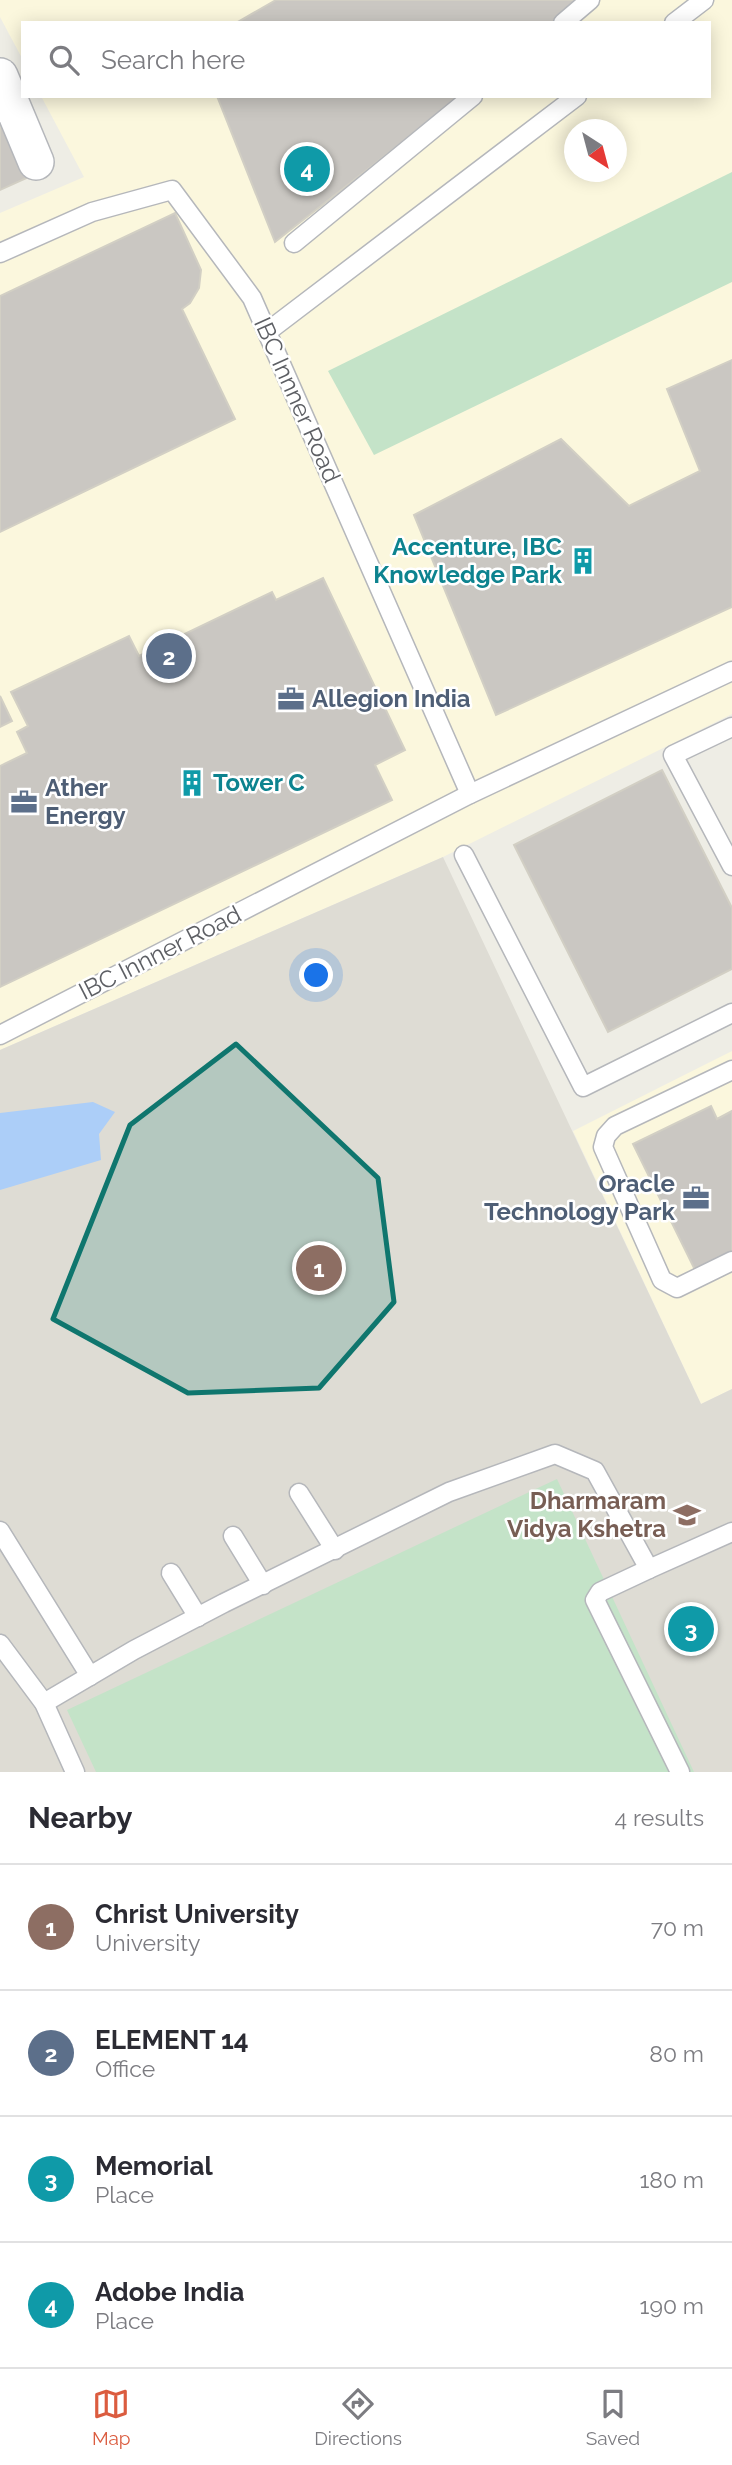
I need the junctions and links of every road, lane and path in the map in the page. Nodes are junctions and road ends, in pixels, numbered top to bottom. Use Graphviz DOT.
graph roads {
  1 [pos="590,0"];
  2 [pos="704,0"];
  3 [pos="565,21"];
  4 [pos="677,21"];
  5 [pos="0,76"];
  6 [pos="471,98"];
  7 [pos="574,98"];
  8 [pos="36,162"];
  9 [pos="294,243"];
  10 [pos="0,253"];
  11 [pos="267,332"];
  12 [pos="732,671"];
  13 [pos="732,727"];
  14 [pos="470,794"];
  15 [pos="464,855"];
  16 [pos="732,866"];
  17 [pos="732,1013"];
  18 [pos="0,1035"];
  19 [pos="732,1070"];
  20 [pos="732,1261"];
  21 [pos="299,1493"];
  22 [pos="0,1531"];
  23 [pos="732,1532"];
  24 [pos="233,1536"];
  25 [pos="335,1550"];
  26 [pos="649,1569"];
  27 [pos="171,1573"];
  28 [pos="263,1585"];
  29 [pos="198,1617"];
  30 [pos="0,1644"];
  31 [pos="90,1676"];
  32 [pos="44,1703"];
  33 [pos="75,1772"];
  34 [pos="680,1772"];
  1 -- 3 [label="lane"];
  2 -- 4 [label="lane"];
  5 -- 8 [label="street"];
  6 -- 9 [label="lane"];
  7 -- 11 [label="lane"];
  10 -- 11 [label="lane, IBC Innner Road"];
  11 -- 14 [label="lane, IBC Innner Road"];
  12 -- 14 [label="lane, IBC Innner Road"];
  13 -- 16 [label="lane"];
  14 -- 18 [label="lane, IBC Innner Road"];
  15 -- 17 [label="lane"];
  19 -- 20 [label="lane"];
  21 -- 25 [label="lane"];
  22 -- 31 [label="lane"];
  23 -- 26 [label="lane"];
  24 -- 28 [label="lane"];
  25 -- 26 [label="lane"];
  25 -- 28 [label="lane"];
  26 -- 34 [label="lane"];
  27 -- 29 [label="lane"];
  28 -- 29 [label="lane"];
  29 -- 31 [label="lane"];
  30 -- 32 [label="lane"];
  31 -- 32 [label="lane"];
  32 -- 33 [label="lane"];
}
